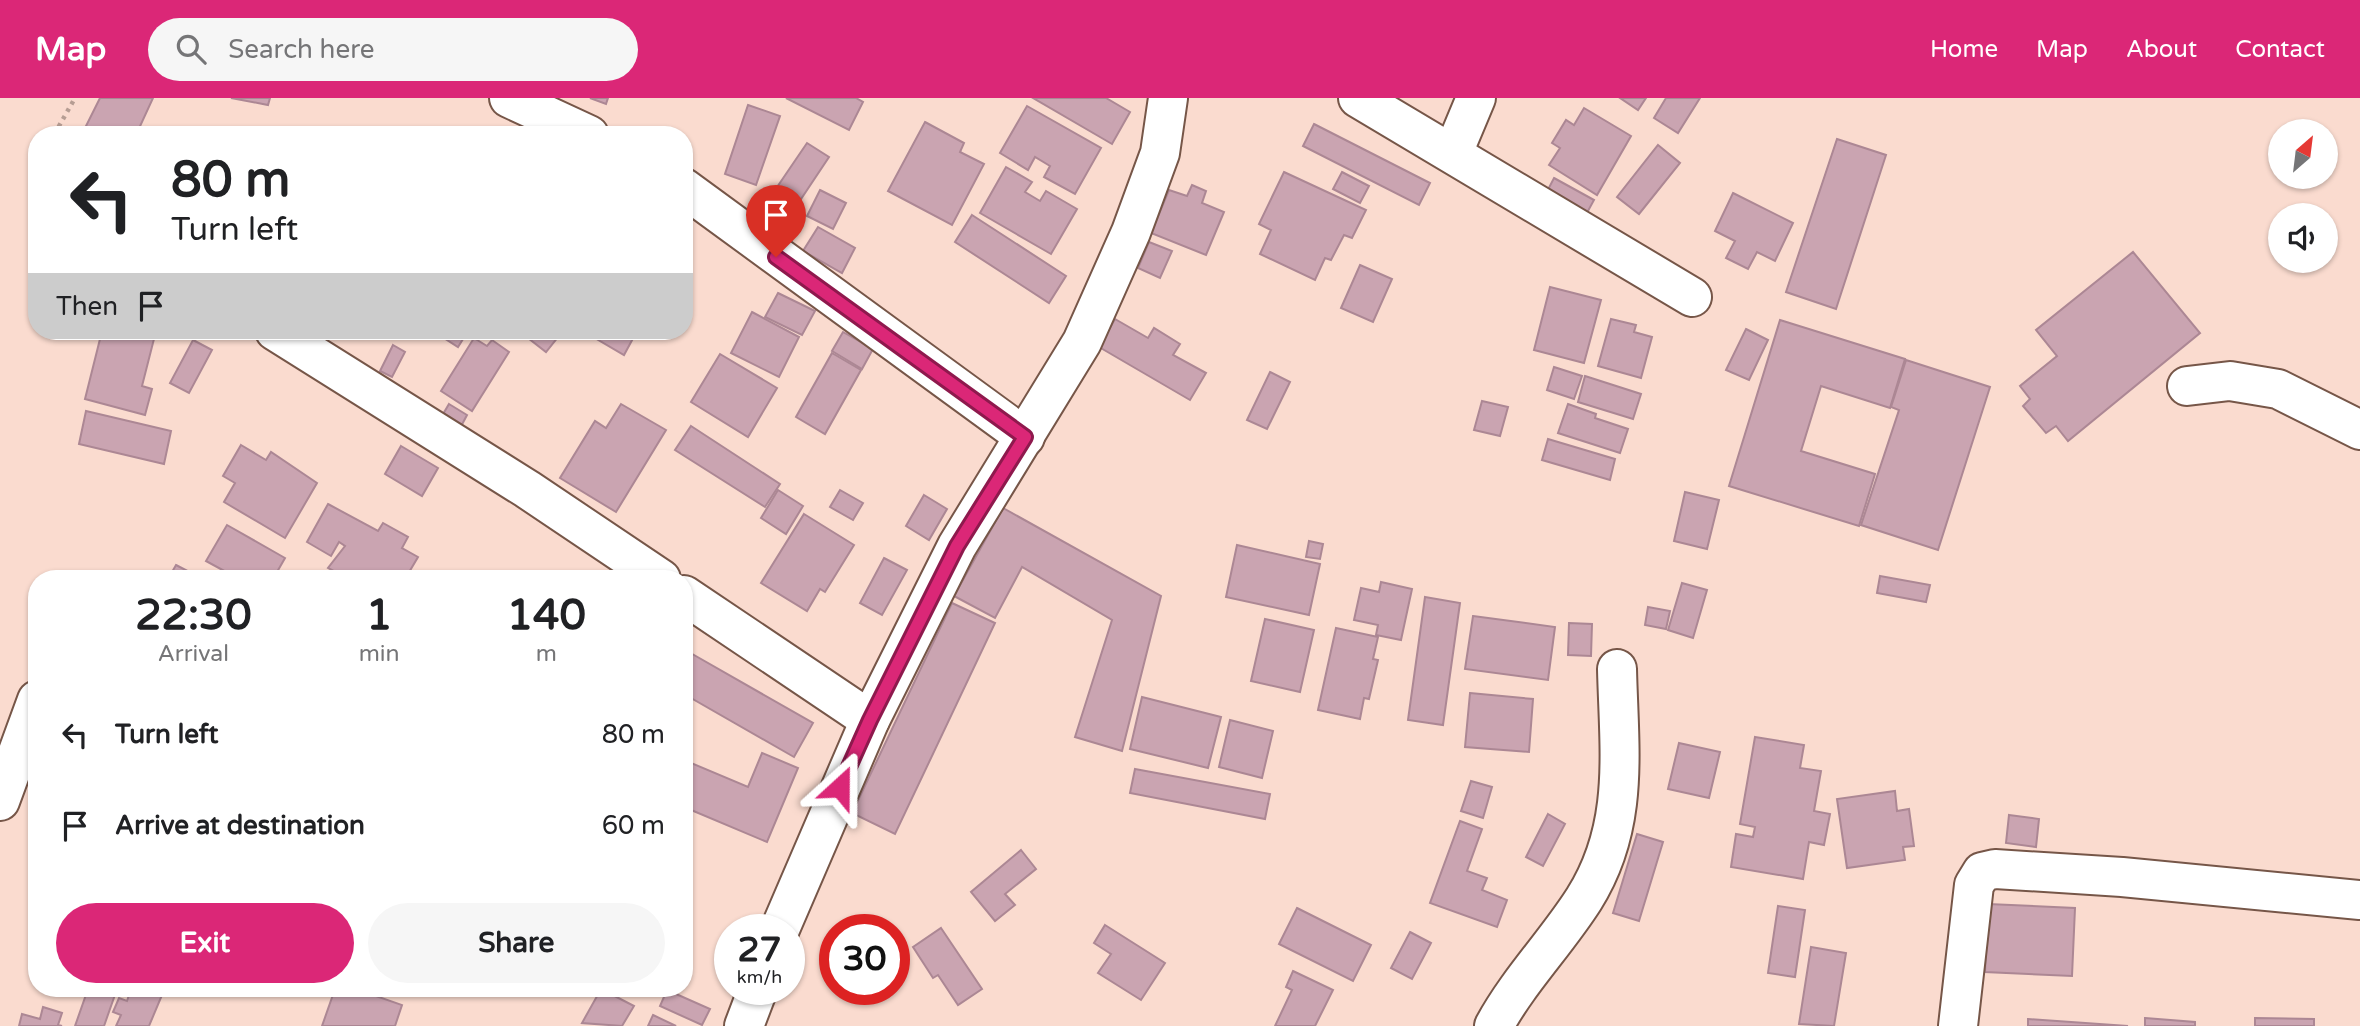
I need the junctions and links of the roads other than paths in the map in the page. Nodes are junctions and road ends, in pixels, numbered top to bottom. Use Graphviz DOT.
graph roads {
  1 [pos="509,98"];
  2 [pos="1168,98"];
  3 [pos="1358,98"];
  4 [pos="1476,98"];
  5 [pos="570,126"];
  6 [pos="1453,153"];
  7 [pos="693,195"];
  8 [pos="1692,297"];
  9 [pos="289,340"];
  10 [pos="2187,386"];
  11 [pos="2360,430"];
  12 [pos="1025,437"];
  13 [pos="648,570"];
  14 [pos="693,601"];
  15 [pos="1617,670"];
  16 [pos="870,720"];
  17 [pos="28,725"];
  18 [pos="0,801"];
  19 [pos="2360,900"];
  20 [pos="786,914"];
  21 [pos="752,1005"];
  22 [pos="744,1026"];
  23 [pos="1494,1026"];
  24 [pos="1958,1026"];
  1 -- 5 [label="street"];
  2 -- 12 [label="street"];
  3 -- 6 [label="street"];
  4 -- 6 [label="street"];
  6 -- 8 [label="street"];
  7 -- 12 [label="street"];
  9 -- 13 [label="street"];
  10 -- 11 [label="street"];
  12 -- 16 [label="street"];
  14 -- 16 [label="street"];
  15 -- 23 [label="street"];
  16 -- 20 [label="street"];
  17 -- 18 [label="street"];
  19 -- 24 [label="street"];
  21 -- 22 [label="street"];
}
